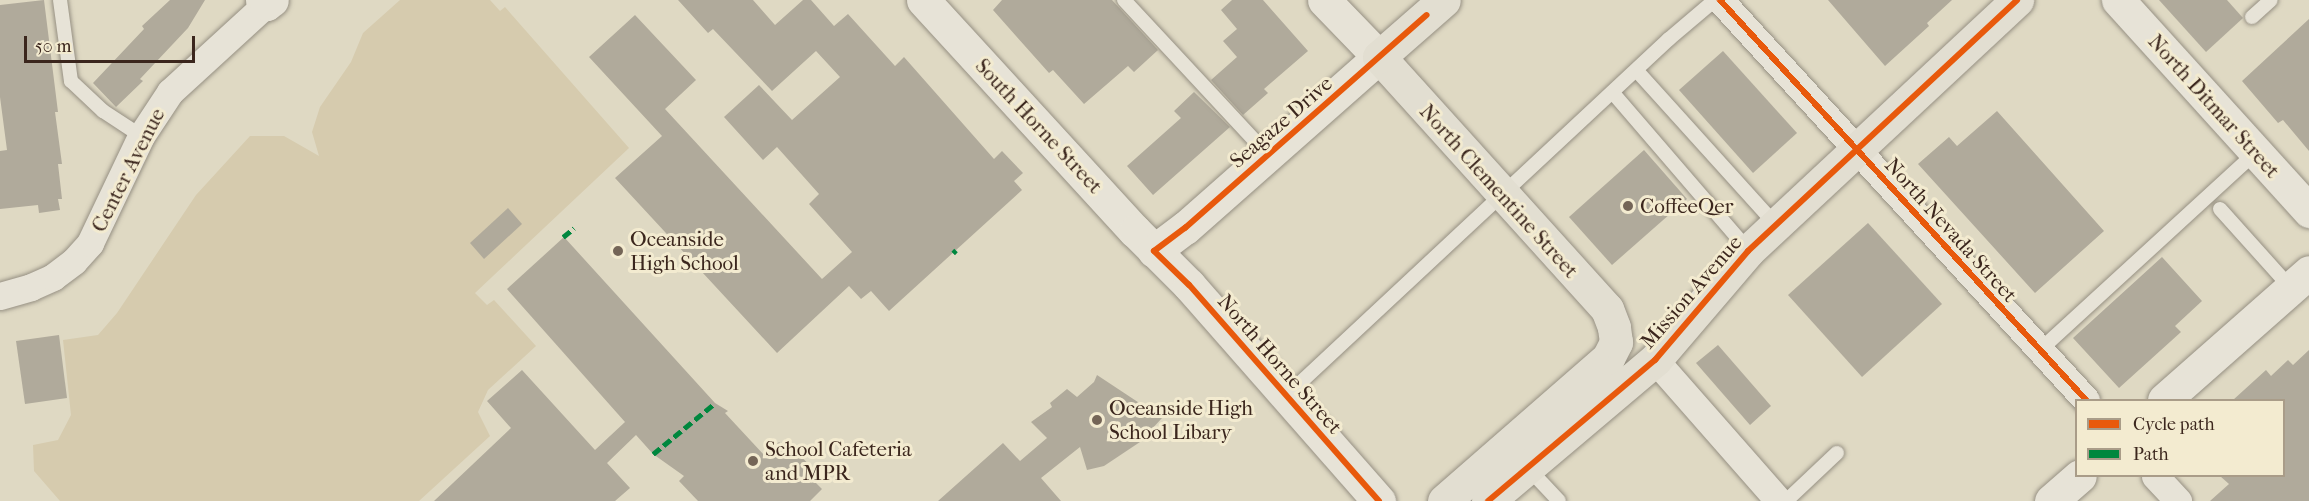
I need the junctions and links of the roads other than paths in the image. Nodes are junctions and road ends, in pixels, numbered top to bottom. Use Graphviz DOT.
graph roads {
  1 [pos="60,0"];
  2 [pos="923,0"];
  3 [pos="1124,0"];
  4 [pos="1324,0"];
  5 [pos="1715,0"];
  6 [pos="1720,0"];
  7 [pos="2017,0"];
  8 [pos="2118,0"];
  9 [pos="2271,0"];
  10 [pos="267,2"];
  11 [pos="1436,8"];
  12 [pos="2252,17"];
  13 [pos="1388,69"];
  14 [pos="1637,71"];
  15 [pos="1612,93"];
  16 [pos="141,136"];
  17 [pos="1856,152"];
  18 [pos="2256,152"];
  19 [pos="1268,155"];
  20 [pos="1503,196"];
  21 [pos="2220,209"];
  22 [pos="2309,211"];
  23 [pos="1776,225"];
  24 [pos="1748,250"];
  25 [pos="1154,251"];
  26 [pos="2300,280"];
  27 [pos="0,296"];
  28 [pos="1614,327"];
  29 [pos="2040,351"];
  30 [pos="1655,360"];
  31 [pos="1286,396"];
  32 [pos="2085,399"];
  33 [pos="2165,399"];
  34 [pos="1837,453"];
  35 [pos="1528,468"];
  36 [pos="2079,477"];
  37 [pos="2156,477"];
  38 [pos="1369,497"];
  39 [pos="1444,501"];
  40 [pos="1488,501"];
  41 [pos="1559,501"];
  42 [pos="1779,501"];
  43 [pos="1786,501"];
  44 [pos="2051,501"];
  45 [pos="2178,501"];
  1 -- 16 [label="lane"];
  2 -- 25 [label="street, South Horne Street"];
  3 -- 19 [label="lane"];
  4 -- 13 [label="street"];
  5 -- 14 [label="lane"];
  6 -- 17 [label="street, North Nevada Street"];
  7 -- 17 [label="main road, Mission Avenue"];
  8 -- 18 [label="street, North Ditmar Street"];
  9 -- 12 [label="lane"];
  10 -- 16 [label="street, Center Avenue"];
  11 -- 13 [label="main road"];
  13 -- 19 [label="street, Seagaze Drive"];
  13 -- 20 [label="main road, North Clementine Street"];
  14 -- 15 [label="lane"];
  14 -- 23 [label="lane"];
  15 -- 20 [label="lane"];
  15 -- 24 [label="lane"];
  16 -- 27 [label="street, Center Avenue"];
  17 -- 23 [label="main road, Mission Avenue"];
  17 -- 29 [label="street, North Nevada Street"];
  18 -- 22 [label="street, North Ditmar Street"];
  18 -- 29 [label="lane"];
  19 -- 25 [label="street, Seagaze Drive"];
  20 -- 28 [label="main road, North Clementine Street"];
  20 -- 31 [label="lane"];
  21 -- 26 [label="lane"];
  23 -- 24 [label="main road, Mission Avenue"];
  24 -- 30 [label="main road, Mission Avenue"];
  25 -- 31 [label="street, North Horne Street"];
  26 -- 33 [label="street"];
  28 -- 39 [label="main road, Mission Avenue"];
  29 -- 32 [label="street, North Nevada Street"];
  30 -- 35 [label="main road, Mission Avenue"];
  30 -- 42 [label="street"];
  31 -- 38 [label="street, North Horne Street"];
  34 -- 43 [label="lane"];
  35 -- 40 [label="main road, Mission Avenue"];
  35 -- 41 [label="lane"];
  36 -- 44 [label="street"];
  37 -- 45 [label="street"];
}
